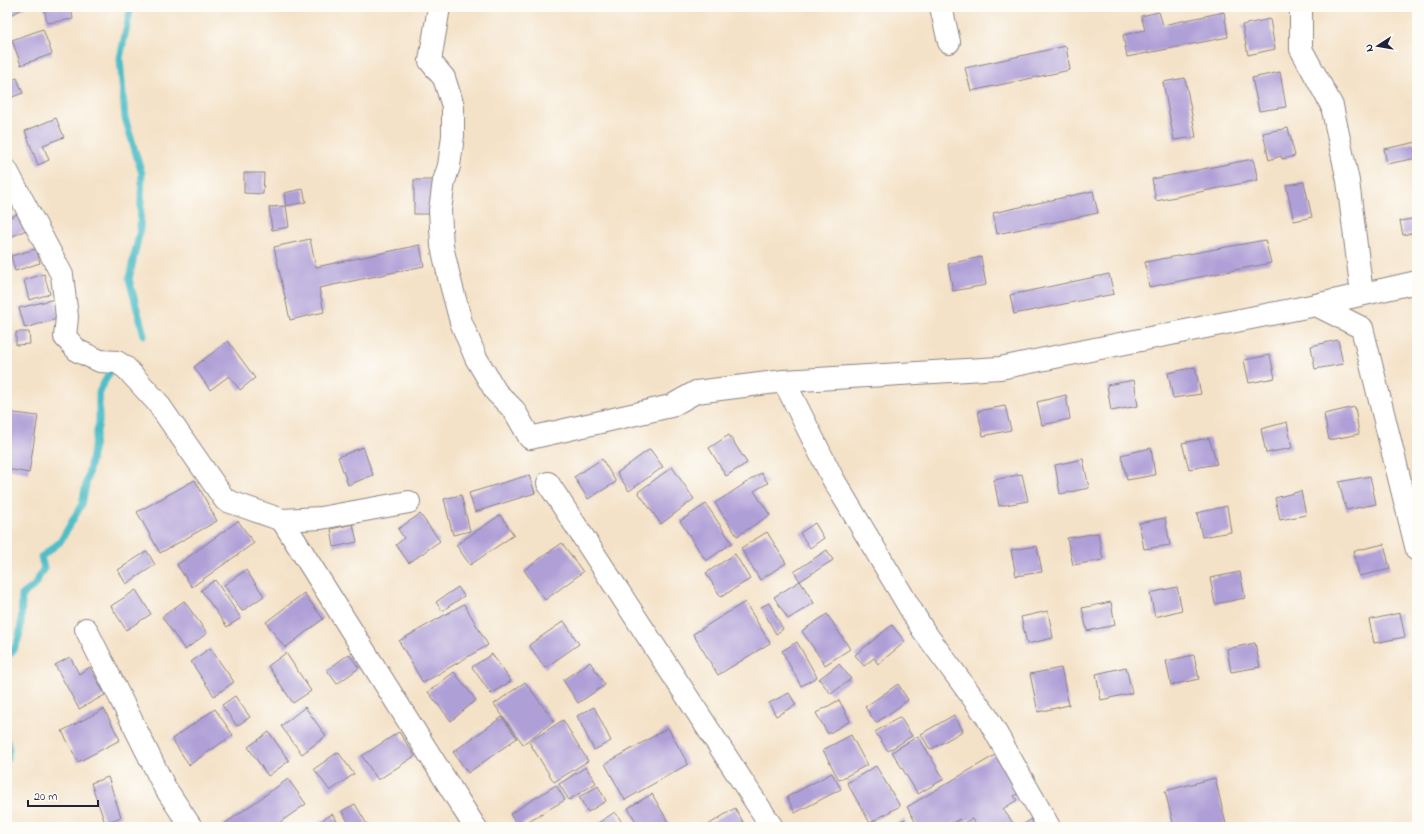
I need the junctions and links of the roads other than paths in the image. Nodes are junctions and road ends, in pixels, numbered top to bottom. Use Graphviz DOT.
graph roads {
  1 [pos="439,7"];
  2 [pos="941,7"];
  3 [pos="1301,7"];
  4 [pos="948,42"];
  5 [pos="7,171"];
  6 [pos="1417,282"];
  7 [pos="1362,294"];
  8 [pos="1316,305"];
  9 [pos="784,381"];
  10 [pos="548,482"];
  11 [pos="409,502"];
  12 [pos="282,520"];
  13 [pos="1417,550"];
  14 [pos="86,629"];
  15 [pos="191,827"];
  16 [pos="474,827"];
  17 [pos="772,827"];
  18 [pos="1049,827"];
  1 -- 9 [label="street"];
  2 -- 4 [label="street"];
  3 -- 7 [label="street"];
  5 -- 12 [label="street"];
  6 -- 7 [label="street"];
  7 -- 8 [label="street"];
  8 -- 9 [label="street"];
  8 -- 13 [label="street"];
  9 -- 18 [label="street"];
  10 -- 17 [label="street"];
  11 -- 12 [label="street"];
  12 -- 16 [label="street"];
  14 -- 15 [label="street"];
}
